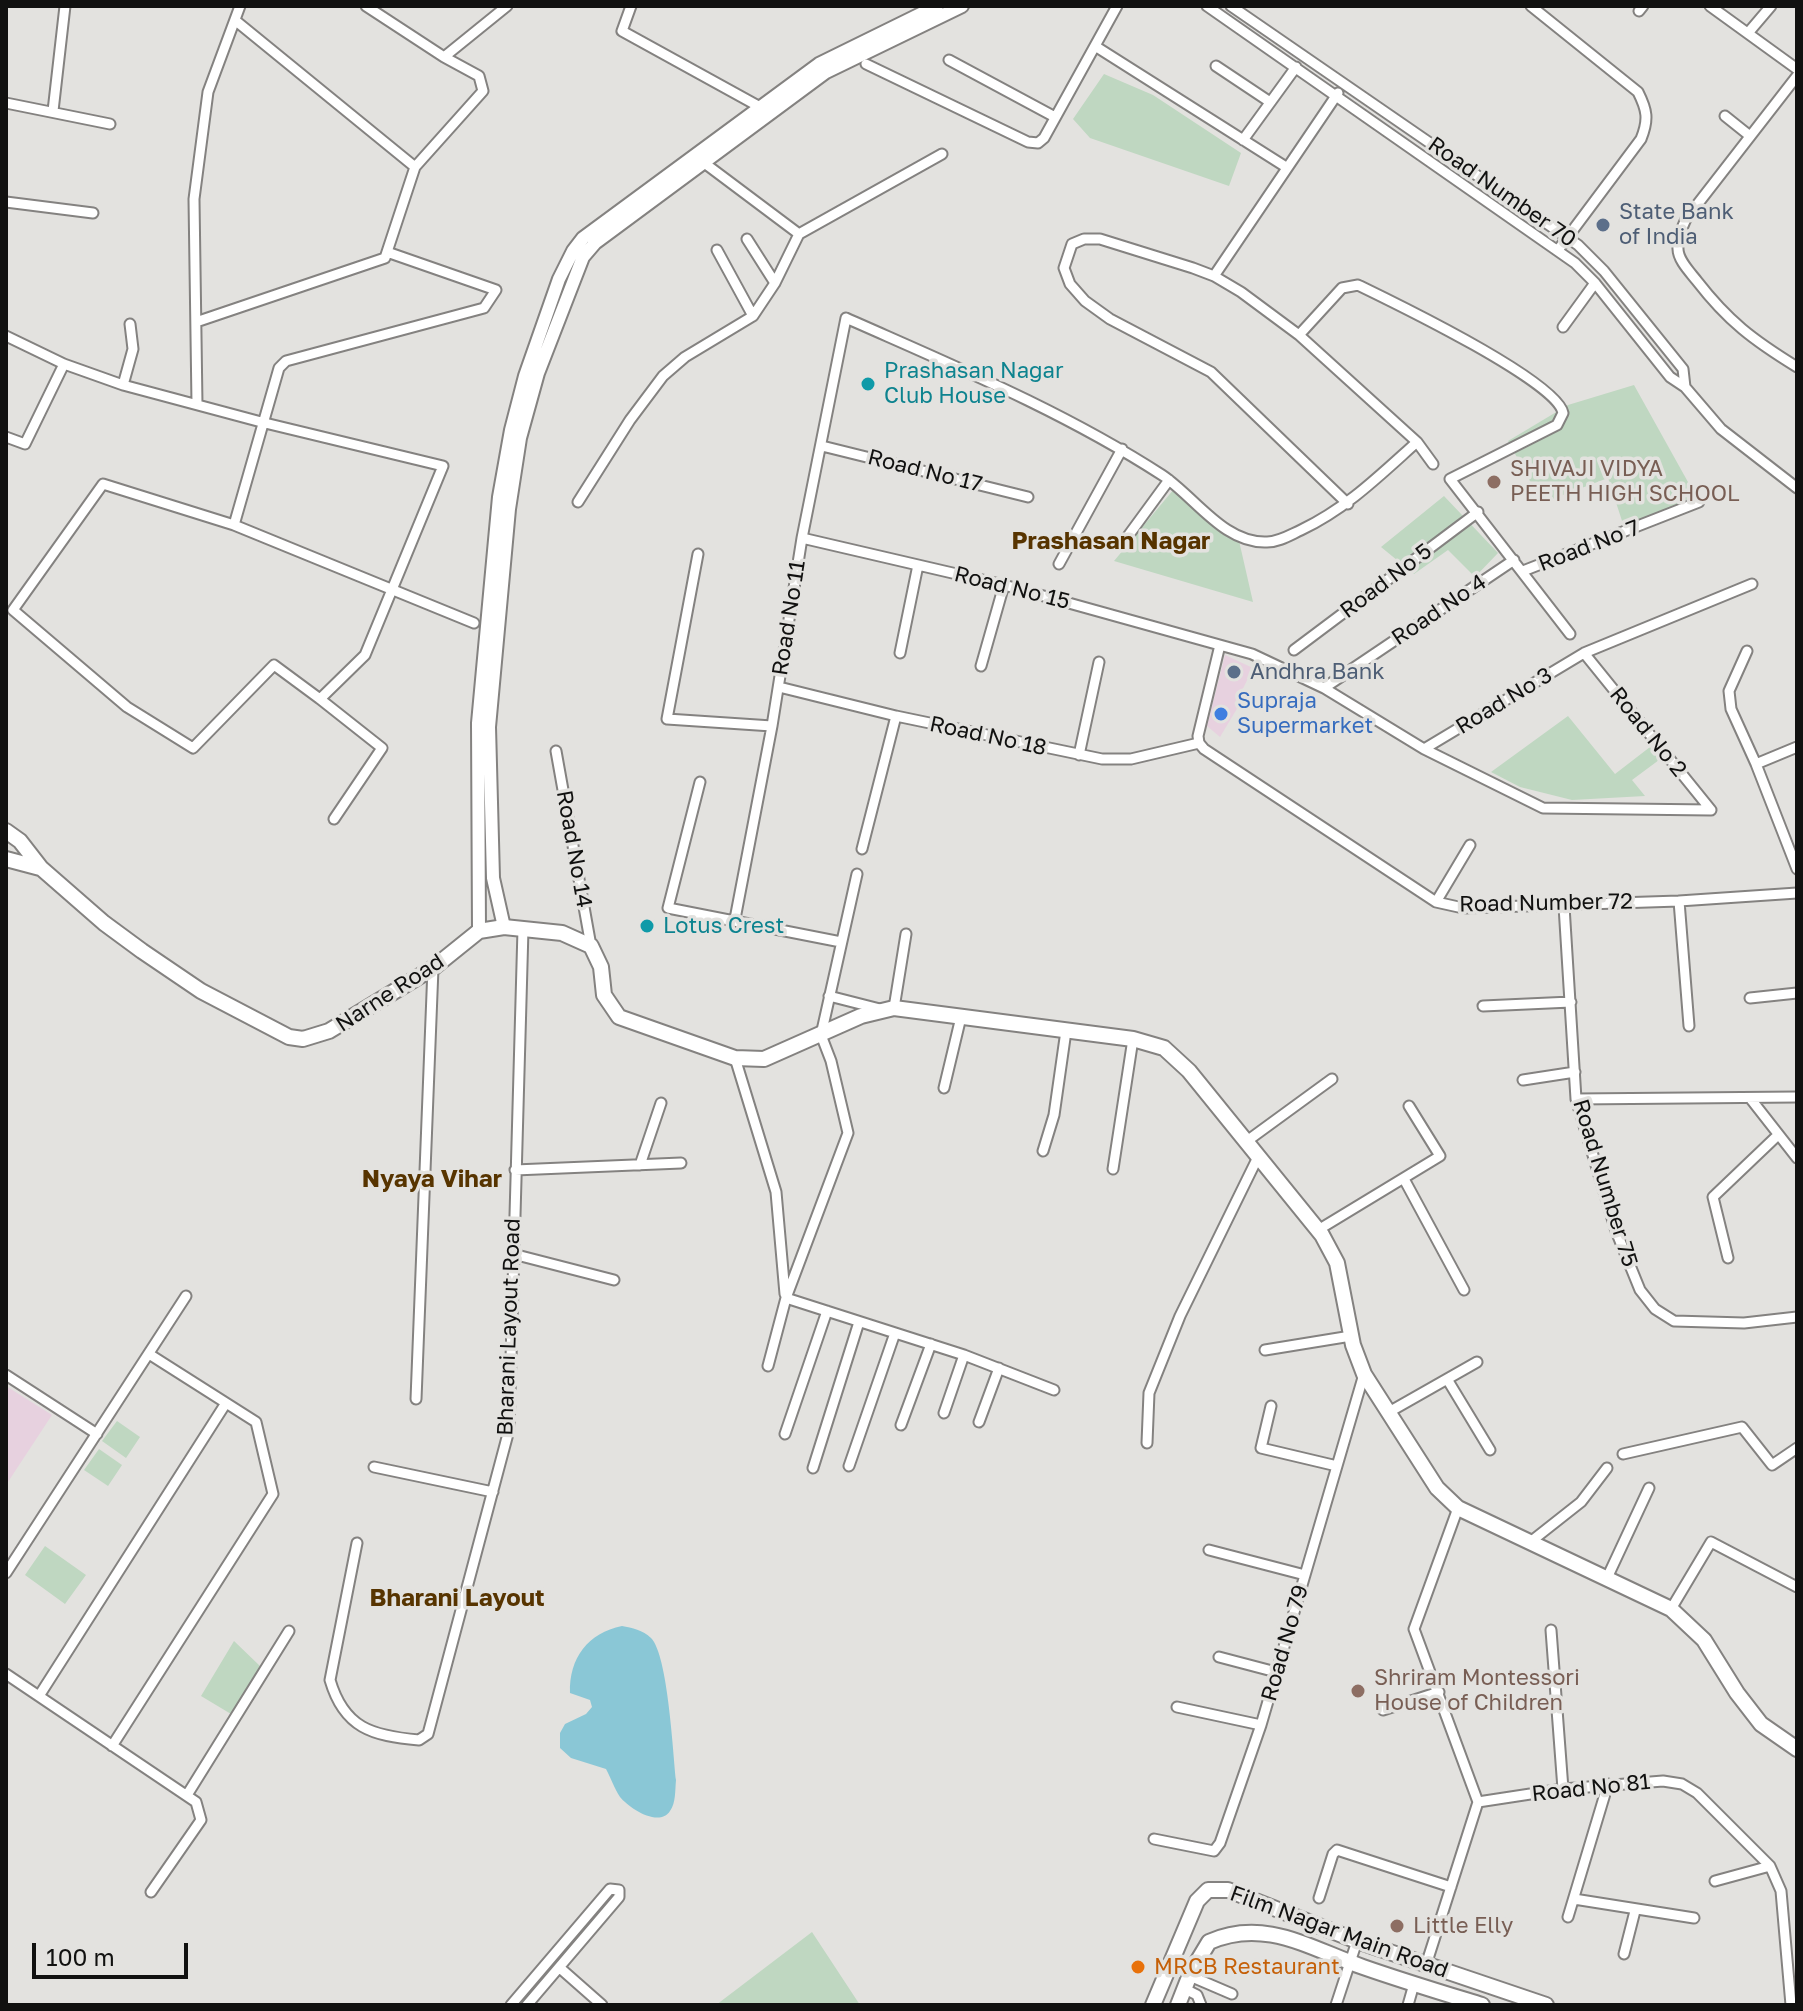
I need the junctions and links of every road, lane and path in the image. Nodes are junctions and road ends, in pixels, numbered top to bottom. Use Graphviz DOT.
graph roads {
  1 [pos="65,6"];
  2 [pos="240,6"];
  3 [pos="366,6"];
  4 [pos="507,6"];
  5 [pos="631,6"];
  6 [pos="937,6"];
  7 [pos="962,6"];
  8 [pos="1117,6"];
  9 [pos="1207,6"];
  10 [pos="1231,6"];
  11 [pos="1531,6"];
  12 [pos="1710,6"];
  13 [pos="1771,6"];
  14 [pos="236,21"];
  15 [pos="1748,33"];
  16 [pos="1095,46"];
  17 [pos="444,57"];
  18 [pos="949,60"];
  19 [pos="866,64"];
  20 [pos="1216,66"];
  21 [pos="1296,67"];
  22 [pos="1797,69"];
  23 [pos="1797,76"];
  24 [pos="1345,84"];
  25 [pos="1337,96"];
  26 [pos="1270,102"];
  27 [pos="6,103"];
  28 [pos="760,107"];
  29 [pos="53,111"];
  30 [pos="1725,116"];
  31 [pos="1055,117"];
  32 [pos="110,124"];
  33 [pos="1750,136"];
  34 [pos="1243,140"];
  35 [pos="942,154"];
  36 [pos="698,158"];
  37 [pos="415,167"];
  38 [pos="1286,167"];
  39 [pos="6,202"];
  40 [pos="93,213"];
  41 [pos="799,234"];
  42 [pos="1568,237"];
  43 [pos="747,239"];
  44 [pos="717,250"];
  45 [pos="1558,250"];
  46 [pos="387,252"];
  47 [pos="1214,276"];
  48 [pos="775,283"];
  49 [pos="1595,283"];
  50 [pos="753,316"];
  51 [pos="196,322"];
  52 [pos="130,324"];
  53 [pos="1563,327"];
  54 [pos="1299,335"];
  55 [pos="6,336"];
  56 [pos="64,364"];
  57 [pos="1797,367"];
  58 [pos="123,385"];
  59 [pos="1685,387"];
  60 [pos="197,404"];
  61 [pos="265,423"];
  62 [pos="6,437"];
  63 [pos="1417,442"];
  64 [pos="822,446"];
  65 [pos="1122,449"];
  66 [pos="1433,464"];
  67 [pos="1169,480"];
  68 [pos="1797,488"];
  69 [pos="1028,497"];
  70 [pos="578,502"];
  71 [pos="1699,502"];
  72 [pos="1348,504"];
  73 [pos="1478,512"];
  74 [pos="234,525"];
  75 [pos="1128,536"];
  76 [pos="802,538"];
  77 [pos="698,554"];
  78 [pos="1514,560"];
  79 [pos="1059,564"];
  80 [pos="918,565"];
  81 [pos="1523,571"];
  82 [pos="1752,584"];
  83 [pos="1004,585"];
  84 [pos="392,589"];
  85 [pos="474,623"];
  86 [pos="1570,634"];
  87 [pos="1220,645"];
  88 [pos="1294,650"];
  89 [pos="1747,651"];
  90 [pos="900,653"];
  91 [pos="1584,653"];
  92 [pos="1099,662"];
  93 [pos="981,666"];
  94 [pos="779,687"];
  95 [pos="1324,688"];
  96 [pos="320,699"];
  97 [pos="896,716"];
  98 [pos="772,726"];
  99 [pos="1199,743"];
  100 [pos="1797,747"];
  101 [pos="1424,749"];
  102 [pos="556,751"];
  103 [pos="1079,755"];
  104 [pos="1756,764"];
  105 [pos="700,782"];
  106 [pos="1711,810"];
  107 [pos="334,819"];
  108 [pos="6,831"];
  109 [pos="1470,845"];
  110 [pos="862,849"];
  111 [pos="1794,854"];
  112 [pos="6,859"];
  113 [pos="41,868"];
  114 [pos="1797,869"];
  115 [pos="857,874"];
  116 [pos="1797,893"];
  117 [pos="1679,901"];
  118 [pos="1436,902"];
  119 [pos="1564,906"];
  120 [pos="735,919"];
  121 [pos="504,927"];
  122 [pos="523,929"];
  123 [pos="479,931"];
  124 [pos="906,934"];
  125 [pos="841,942"];
  126 [pos="591,946"];
  127 [pos="433,968"];
  128 [pos="1797,993"];
  129 [pos="829,996"];
  130 [pos="1750,998"];
  131 [pos="1571,1002"];
  132 [pos="1483,1006"];
  133 [pos="889,1009"];
  134 [pos="961,1017"];
  135 [pos="1689,1026"];
  136 [pos="1066,1031"];
  137 [pos="821,1035"];
  138 [pos="1133,1039"];
  139 [pos="735,1058"];
  140 [pos="1575,1072"];
  141 [pos="1332,1079"];
  142 [pos="1523,1080"];
  143 [pos="944,1088"];
  144 [pos="1797,1097"];
  145 [pos="1750,1098"];
  146 [pos="1576,1099"];
  147 [pos="661,1103"];
  148 [pos="1409,1106"];
  149 [pos="1778,1135"];
  150 [pos="1247,1141"];
  151 [pos="1043,1151"];
  152 [pos="1259,1155"];
  153 [pos="1797,1158"];
  154 [pos="681,1163"];
  155 [pos="640,1165"];
  156 [pos="1113,1169"];
  157 [pos="515,1170"];
  158 [pos="1404,1179"];
  159 [pos="1318,1230"];
  160 [pos="513,1254"];
  161 [pos="1728,1258"];
  162 [pos="614,1280"];
  163 [pos="1464,1290"];
  164 [pos="186,1296"];
  165 [pos="786,1298"];
  166 [pos="827,1311"];
  167 [pos="1797,1317"];
  168 [pos="859,1322"];
  169 [pos="895,1333"];
  170 [pos="1351,1336"];
  171 [pos="931,1344"];
  172 [pos="1265,1350"];
  173 [pos="149,1354"];
  174 [pos="964,1355"];
  175 [pos="1477,1362"];
  176 [pos="768,1366"];
  177 [pos="999,1368"];
  178 [pos="1364,1374"];
  179 [pos="6,1375"];
  180 [pos="1447,1379"];
  181 [pos="1054,1390"];
  182 [pos="416,1399"];
  183 [pos="226,1403"];
  184 [pos="1271,1406"];
  185 [pos="1389,1412"];
  186 [pos="944,1413"];
  187 [pos="979,1422"];
  188 [pos="901,1425"];
  189 [pos="97,1434"];
  190 [pos="785,1434"];
  191 [pos="1147,1443"];
  192 [pos="1797,1448"];
  193 [pos="1490,1450"];
  194 [pos="1623,1454"];
  195 [pos="849,1466"];
  196 [pos="1337,1466"];
  197 [pos="374,1467"];
  198 [pos="813,1468"];
  199 [pos="1607,1468"];
  200 [pos="1649,1488"];
  201 [pos="493,1492"];
  202 [pos="1458,1508"];
  203 [pos="357,1543"];
  204 [pos="1529,1543"];
  205 [pos="1209,1550"];
  206 [pos="6,1573"];
  207 [pos="1305,1575"];
  208 [pos="1607,1578"];
  209 [pos="1797,1587"];
  210 [pos="1671,1609"];
  211 [pos="1551,1630"];
  212 [pos="289,1631"];
  213 [pos="1219,1657"];
  214 [pos="1276,1672"];
  215 [pos="6,1674"];
  216 [pos="1439,1692"];
  217 [pos="39,1696"];
  218 [pos="1177,1707"];
  219 [pos="1383,1710"];
  220 [pos="1261,1725"];
  221 [pos="112,1746"];
  222 [pos="1797,1749"];
  223 [pos="1608,1784"];
  224 [pos="1563,1789"];
  225 [pos="187,1795"];
  226 [pos="1478,1802"];
  227 [pos="1154,1839"];
  228 [pos="1770,1866"];
  229 [pos="1715,1881"];
  230 [pos="1451,1887"];
  231 [pos="151,1892"];
  232 [pos="1319,1898"];
  233 [pos="1574,1899"];
  234 [pos="1635,1911"];
  235 [pos="1568,1917"];
  236 [pos="1694,1918"];
  237 [pos="1357,1941"];
  238 [pos="1624,1954"];
  239 [pos="1350,1963"];
  240 [pos="1426,1965"];
  241 [pos="560,1968"];
  242 [pos="1188,1983"];
  243 [pos="1414,1984"];
  244 [pos="1232,1994"];
  245 [pos="511,2005"];
  246 [pos="527,2005"];
  247 [pos="602,2005"];
  248 [pos="1153,2005"];
  249 [pos="1178,2005"];
  250 [pos="1201,2005"];
  251 [pos="1336,2005"];
  252 [pos="1408,2005"];
  253 [pos="1482,2005"];
  254 [pos="1546,2005"];
  255 [pos="1791,2005"];
  1 -- 29 [label="street"];
  2 -- 14 [label="street"];
  3 -- 17 [label="street"];
  4 -- 17 [label="street"];
  5 -- 28 [label="street"];
  6 -- 28 [label="street"];
  7 -- 36 [label="street"];
  8 -- 16 [label="street"];
  9 -- 21 [label="street"];
  10 -- 24 [label="street, Road Number 70"];
  11 -- 42 [label="street"];
  12 -- 15 [label="street"];
  13 -- 15 [label="street"];
  14 -- 37 [label="street"];
  14 -- 51 [label="street"];
  15 -- 22 [label="street"];
  16 -- 31 [label="street"];
  16 -- 34 [label="street"];
  17 -- 37 [label="street"];
  18 -- 31 [label="street"];
  19 -- 31 [label="street"];
  20 -- 26 [label="street"];
  21 -- 25 [label="street"];
  21 -- 26 [label="street"];
  23 -- 33 [label="street"];
  24 -- 25 [label="street"];
  24 -- 42 [label="street, Road Number 70"];
  25 -- 38 [label="street"];
  25 -- 45 [label="street"];
  26 -- 34 [label="street"];
  27 -- 29 [label="street"];
  28 -- 36 [label="street"];
  29 -- 32 [label="street"];
  30 -- 33 [label="street"];
  33 -- 57 [label="street"];
  34 -- 38 [label="street"];
  35 -- 41 [label="street"];
  36 -- 41 [label="street"];
  36 -- 121 [label="street"];
  36 -- 123 [label="street"];
  37 -- 46 [label="street"];
  38 -- 47 [label="street"];
  39 -- 40 [label="street"];
  41 -- 48 [label="street"];
  42 -- 45 [label="street"];
  42 -- 59 [label="street, Road Number 70"];
  43 -- 48 [label="street"];
  44 -- 50 [label="street"];
  45 -- 49 [label="street"];
  46 -- 51 [label="street"];
  46 -- 61 [label="street"];
  47 -- 54 [label="street"];
  47 -- 72 [label="street"];
  48 -- 50 [label="street"];
  49 -- 53 [label="street"];
  49 -- 59 [label="street"];
  50 -- 70 [label="street"];
  51 -- 60 [label="street"];
  52 -- 58 [label="street"];
  54 -- 63 [label="street"];
  54 -- 73 [label="street"];
  55 -- 56 [label="street"];
  56 -- 58 [label="street"];
  56 -- 62 [label="street"];
  58 -- 60 [label="street"];
  59 -- 68 [label="street, Road Number 70"];
  60 -- 61 [label="street"];
  61 -- 74 [label="street"];
  61 -- 84 [label="street"];
  63 -- 66 [label="street"];
  63 -- 72 [label="street"];
  64 -- 65 [label="street, Road No 11"];
  64 -- 69 [label="street, Road No 17"];
  64 -- 76 [label="street, Road No 11"];
  65 -- 67 [label="street"];
  65 -- 79 [label="street"];
  67 -- 72 [label="street"];
  67 -- 75 [label="street"];
  71 -- 81 [label="street, Road No 7"];
  73 -- 78 [label="street"];
  73 -- 88 [label="street, Road No 5"];
  74 -- 84 [label="street"];
  74 -- 96 [label="street"];
  76 -- 80 [label="street, Road No 15"];
  76 -- 94 [label="street, Road No 11"];
  77 -- 98 [label="street"];
  78 -- 81 [label="street"];
  78 -- 95 [label="street, Road No 4"];
  80 -- 83 [label="street, Road No 15"];
  80 -- 90 [label="street"];
  81 -- 86 [label="street"];
  82 -- 91 [label="street, Road No 3"];
  83 -- 87 [label="street, Road No 15"];
  83 -- 93 [label="street"];
  84 -- 85 [label="street"];
  84 -- 96 [label="street"];
  87 -- 95 [label="street, Road No 15"];
  87 -- 99 [label="street"];
  89 -- 104 [label="street"];
  91 -- 101 [label="street, Road No 3"];
  91 -- 106 [label="street, Road No 2"];
  92 -- 103 [label="street"];
  94 -- 97 [label="street, Road No 18"];
  94 -- 98 [label="street, Road No 11"];
  95 -- 101 [label="street, Road No 15"];
  96 -- 107 [label="street"];
  97 -- 103 [label="street, Road No 18"];
  97 -- 110 [label="street"];
  98 -- 120 [label="street, Road No 11"];
  99 -- 103 [label="street, Road No 18"];
  99 -- 118 [label="street, Road Number 72"];
  100 -- 104 [label="street"];
  101 -- 106 [label="street, Road No 15"];
  102 -- 126 [label="street, Road No 14"];
  104 -- 111 [label="street"];
  105 -- 120 [label="street"];
  108 -- 113 [label="main road, Narne Road"];
  109 -- 118 [label="street"];
  111 -- 114 [label="street"];
  112 -- 113 [label="main road, Narne Road"];
  113 -- 127 [label="main road, Narne Road"];
  115 -- 125 [label="street"];
  116 -- 117 [label="street, Road Number 72"];
  117 -- 119 [label="street, Road Number 72"];
  117 -- 135 [label="street"];
  118 -- 119 [label="street, Road Number 72"];
  119 -- 131 [label="street, Road Number 75"];
  120 -- 125 [label="street"];
  121 -- 122 [label="main road, Narne Road"];
  121 -- 123 [label="main road, Narne Road"];
  122 -- 126 [label="main road, Narne Road"];
  122 -- 157 [label="street, Bharani Layout Road"];
  123 -- 127 [label="main road, Narne Road"];
  124 -- 133 [label="street"];
  125 -- 129 [label="street"];
  126 -- 139 [label="main road"];
  127 -- 182 [label="street"];
  128 -- 130 [label="street"];
  129 -- 133 [label="street"];
  129 -- 137 [label="street"];
  131 -- 132 [label="street"];
  131 -- 140 [label="street, Road Number 75"];
  133 -- 134 [label="main road"];
  133 -- 137 [label="main road"];
  134 -- 136 [label="main road"];
  134 -- 143 [label="street"];
  136 -- 138 [label="main road"];
  136 -- 151 [label="street"];
  137 -- 139 [label="main road"];
  137 -- 165 [label="street"];
  138 -- 150 [label="main road"];
  138 -- 156 [label="street"];
  139 -- 165 [label="street"];
  140 -- 142 [label="street"];
  140 -- 146 [label="street, Road Number 75"];
  141 -- 150 [label="street"];
  144 -- 145 [label="street"];
  145 -- 146 [label="street"];
  145 -- 149 [label="street"];
  146 -- 167 [label="street, Road Number 75"];
  147 -- 155 [label="street"];
  148 -- 158 [label="street"];
  149 -- 153 [label="street"];
  149 -- 161 [label="street"];
  150 -- 152 [label="main road"];
  152 -- 159 [label="main road"];
  152 -- 191 [label="street"];
  154 -- 155 [label="street"];
  155 -- 157 [label="street"];
  157 -- 160 [label="street, Bharani Layout Road"];
  158 -- 159 [label="street"];
  158 -- 163 [label="street"];
  159 -- 170 [label="main road"];
  160 -- 162 [label="street"];
  160 -- 201 [label="street, Bharani Layout Road"];
  164 -- 173 [label="street"];
  165 -- 166 [label="street"];
  165 -- 176 [label="street"];
  166 -- 168 [label="street"];
  166 -- 190 [label="street"];
  168 -- 169 [label="street"];
  168 -- 198 [label="street"];
  169 -- 171 [label="street"];
  169 -- 195 [label="street"];
  170 -- 172 [label="street"];
  170 -- 178 [label="main road"];
  171 -- 174 [label="street"];
  171 -- 188 [label="street"];
  173 -- 183 [label="street"];
  173 -- 189 [label="street"];
  174 -- 177 [label="street"];
  174 -- 186 [label="street"];
  175 -- 180 [label="street"];
  177 -- 181 [label="street"];
  177 -- 187 [label="street"];
  178 -- 185 [label="main road"];
  178 -- 196 [label="street, Road No 79"];
  179 -- 189 [label="street"];
  180 -- 185 [label="street"];
  180 -- 193 [label="street"];
  183 -- 217 [label="street"];
  183 -- 221 [label="street"];
  184 -- 196 [label="street"];
  185 -- 202 [label="main road"];
  189 -- 206 [label="street"];
  192 -- 194 [label="street"];
  196 -- 207 [label="street, Road No 79"];
  197 -- 201 [label="street"];
  199 -- 204 [label="street"];
  200 -- 208 [label="street"];
  201 -- 203 [label="street, Bharani Layout Road"];
  202 -- 204 [label="main road"];
  202 -- 216 [label="street"];
  204 -- 208 [label="main road"];
  205 -- 207 [label="street"];
  207 -- 214 [label="street, Road No 79"];
  208 -- 210 [label="main road"];
  209 -- 210 [label="street"];
  210 -- 222 [label="main road"];
  211 -- 224 [label="street"];
  212 -- 225 [label="street"];
  213 -- 214 [label="street"];
  214 -- 220 [label="street, Road No 79"];
  215 -- 217 [label="street"];
  216 -- 219 [label="street"];
  216 -- 226 [label="street"];
  217 -- 221 [label="street"];
  218 -- 220 [label="street"];
  220 -- 227 [label="street, Road No 79"];
  221 -- 225 [label="street"];
  223 -- 224 [label="street, Road No 81"];
  223 -- 228 [label="street, Road No 81"];
  223 -- 233 [label="street"];
  224 -- 226 [label="street, Road No 81"];
  225 -- 231 [label="street"];
  226 -- 230 [label="street"];
  228 -- 229 [label="street"];
  228 -- 255 [label="street, Road No 81"];
  230 -- 232 [label="street"];
  230 -- 240 [label="street"];
  233 -- 234 [label="street"];
  233 -- 235 [label="street"];
  234 -- 236 [label="street"];
  234 -- 238 [label="street"];
  237 -- 239 [label="street"];
  237 -- 240 [label="main road, Film Nagar Main Road"];
  237 -- 248 [label="main road, Film Nagar Main Road"];
  239 -- 242 [label="main road, Film Nagar Main Road"];
  239 -- 243 [label="main road, Film Nagar Main Road"];
  239 -- 251 [label="street"];
  240 -- 254 [label="main road, Film Nagar Main Road"];
  241 -- 245 [label="street"];
  241 -- 246 [label="street"];
  241 -- 247 [label="street"];
  242 -- 244 [label="street"];
  242 -- 249 [label="main road, Film Nagar Main Road"];
  242 -- 250 [label="street"];
  243 -- 252 [label="street"];
  243 -- 253 [label="main road, Film Nagar Main Road"];
}
